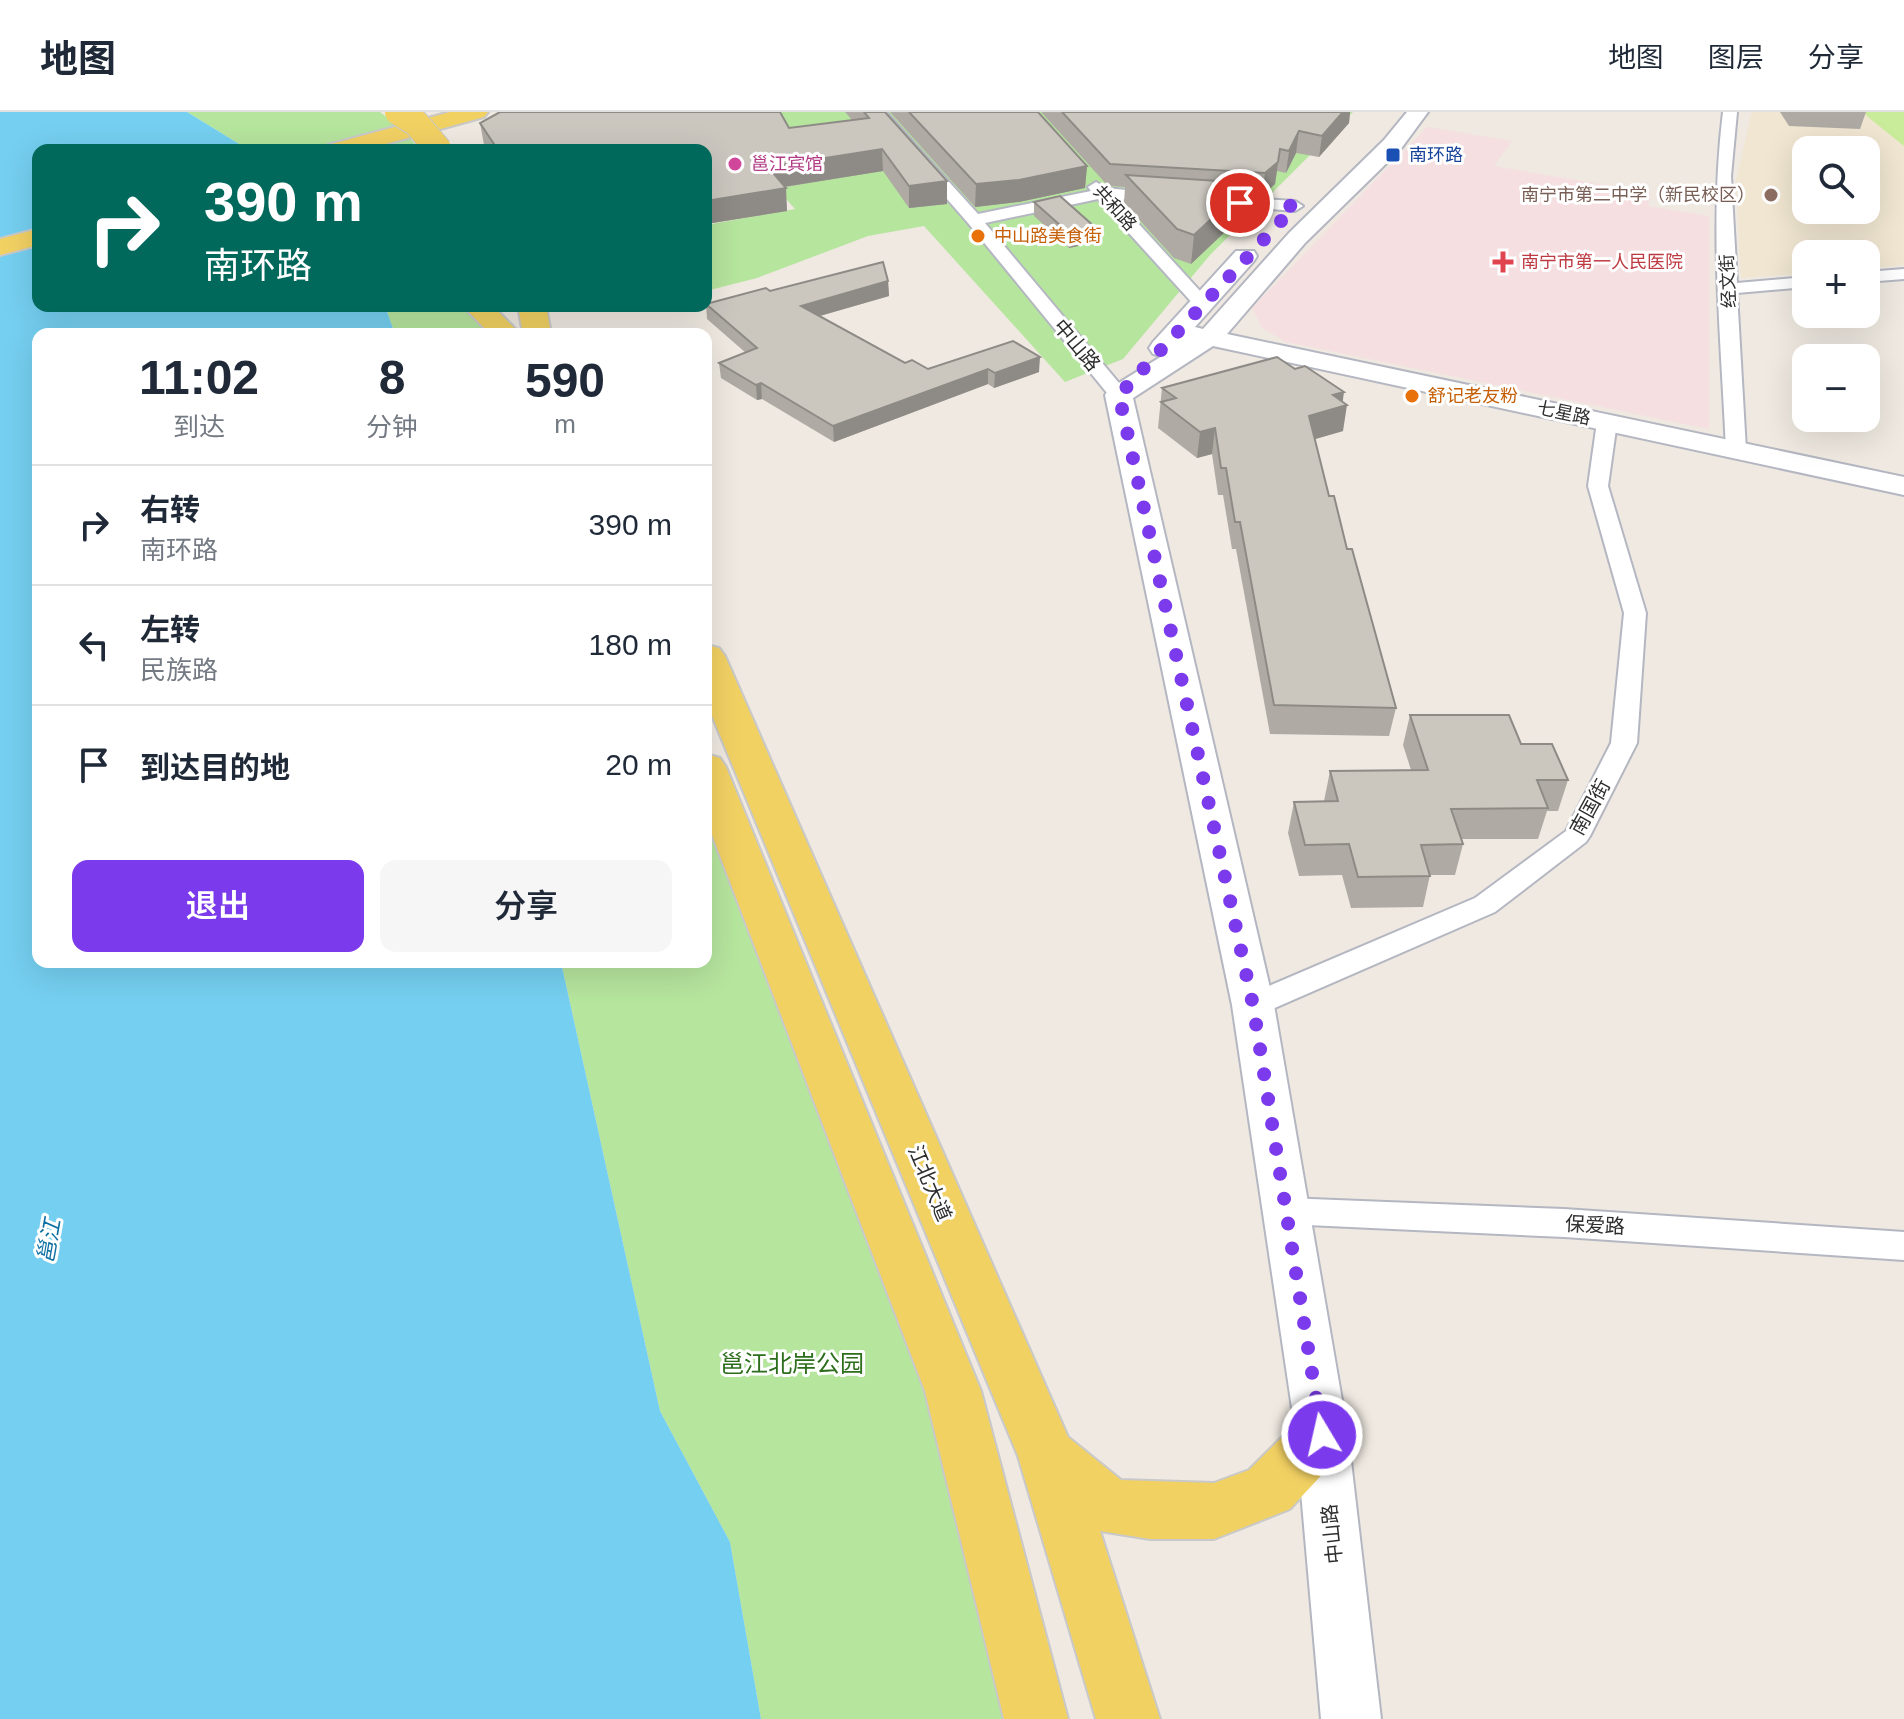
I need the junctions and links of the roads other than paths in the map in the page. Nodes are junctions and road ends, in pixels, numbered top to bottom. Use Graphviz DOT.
graph roads {
  1 [pos="398,112"];
  2 [pos="878,112"];
  3 [pos="1418,112"];
  4 [pos="1730,112"];
  5 [pos="372,114"];
  6 [pos="488,120"];
  7 [pos="1364,140"];
  8 [pos="344,144"];
  9 [pos="366,144"];
  10 [pos="389,144"];
  11 [pos="415,144"];
  12 [pos="434,144"];
  13 [pos="1344,159"];
  14 [pos="1081,170"];
  15 [pos="1314,187"];
  16 [pos="1102,193"];
  17 [pos="1295,206"];
  18 [pos="974,220"];
  19 [pos="32,230"];
  20 [pos="0,238"];
  21 [pos="32,239"];
  22 [pos="0,247"];
  23 [pos="1904,274"];
  24 [pos="1880,276"];
  25 [pos="1792,283"];
  26 [pos="1728,289"];
  27 [pos="1202,303"];
  28 [pos="484,312"];
  29 [pos="501,328"];
  30 [pos="1178,331"];
  31 [pos="1210,337"];
  32 [pos="1119,395"];
  33 [pos="1607,422"];
  34 [pos="1736,450"];
  35 [pos="1904,486"];
  36 [pos="712,670"];
  37 [pos="712,782"];
  38 [pos="1253,1005"];
  39 [pos="1286,1211"];
  40 [pos="1904,1246"];
  41 [pos="1322,1435"];
  42 [pos="1047,1456"];
  43 [pos="1036,1719"];
  44 [pos="1128,1719"];
  45 [pos="1351,1719"];
  1 -- 12 [label="main road, bridge"];
  2 -- 18 [label="street, 中山路"];
  3 -- 31 [label="main road"];
  4 -- 26 [label="street, 经文街"];
  5 -- 8 [label="main road"];
  5 -- 11 [label="main road"];
  6 -- 9 [label="main road"];
  6 -- 10 [label="main road"];
  7 -- 13 [label="main road"];
  14 -- 16 [label="street, 共和路"];
  15 -- 17 [label="main road"];
  16 -- 17 [label="street"];
  16 -- 18 [label="street"];
  16 -- 27 [label="street, 共和路"];
  17 -- 27 [label="main road"];
  18 -- 32 [label="street, 中山路"];
  19 -- 20 [label="main road"];
  21 -- 22 [label="main road"];
  23 -- 24 [label="street"];
  25 -- 26 [label="street"];
  26 -- 34 [label="street, 经文街"];
  27 -- 30 [label="main road"];
  28 -- 29 [label="main road"];
  30 -- 31 [label="main road, 七星路"];
  30 -- 32 [label="main road"];
  31 -- 32 [label="main road"];
  31 -- 33 [label="main road, 七星路"];
  32 -- 38 [label="main road, 中山路"];
  33 -- 34 [label="main road, 七星路"];
  33 -- 38 [label="street, 南国街"];
  34 -- 35 [label="main road, 七星路"];
  36 -- 42 [label="main road, 江北大道"];
  37 -- 43 [label="main road"];
  38 -- 39 [label="main road, 中山路"];
  39 -- 40 [label="street, 保爱路"];
  39 -- 41 [label="main road, 中山路"];
  41 -- 42 [label="main road"];
  41 -- 45 [label="main road, 中山路"];
  42 -- 44 [label="main road, 江北大道"];
}
